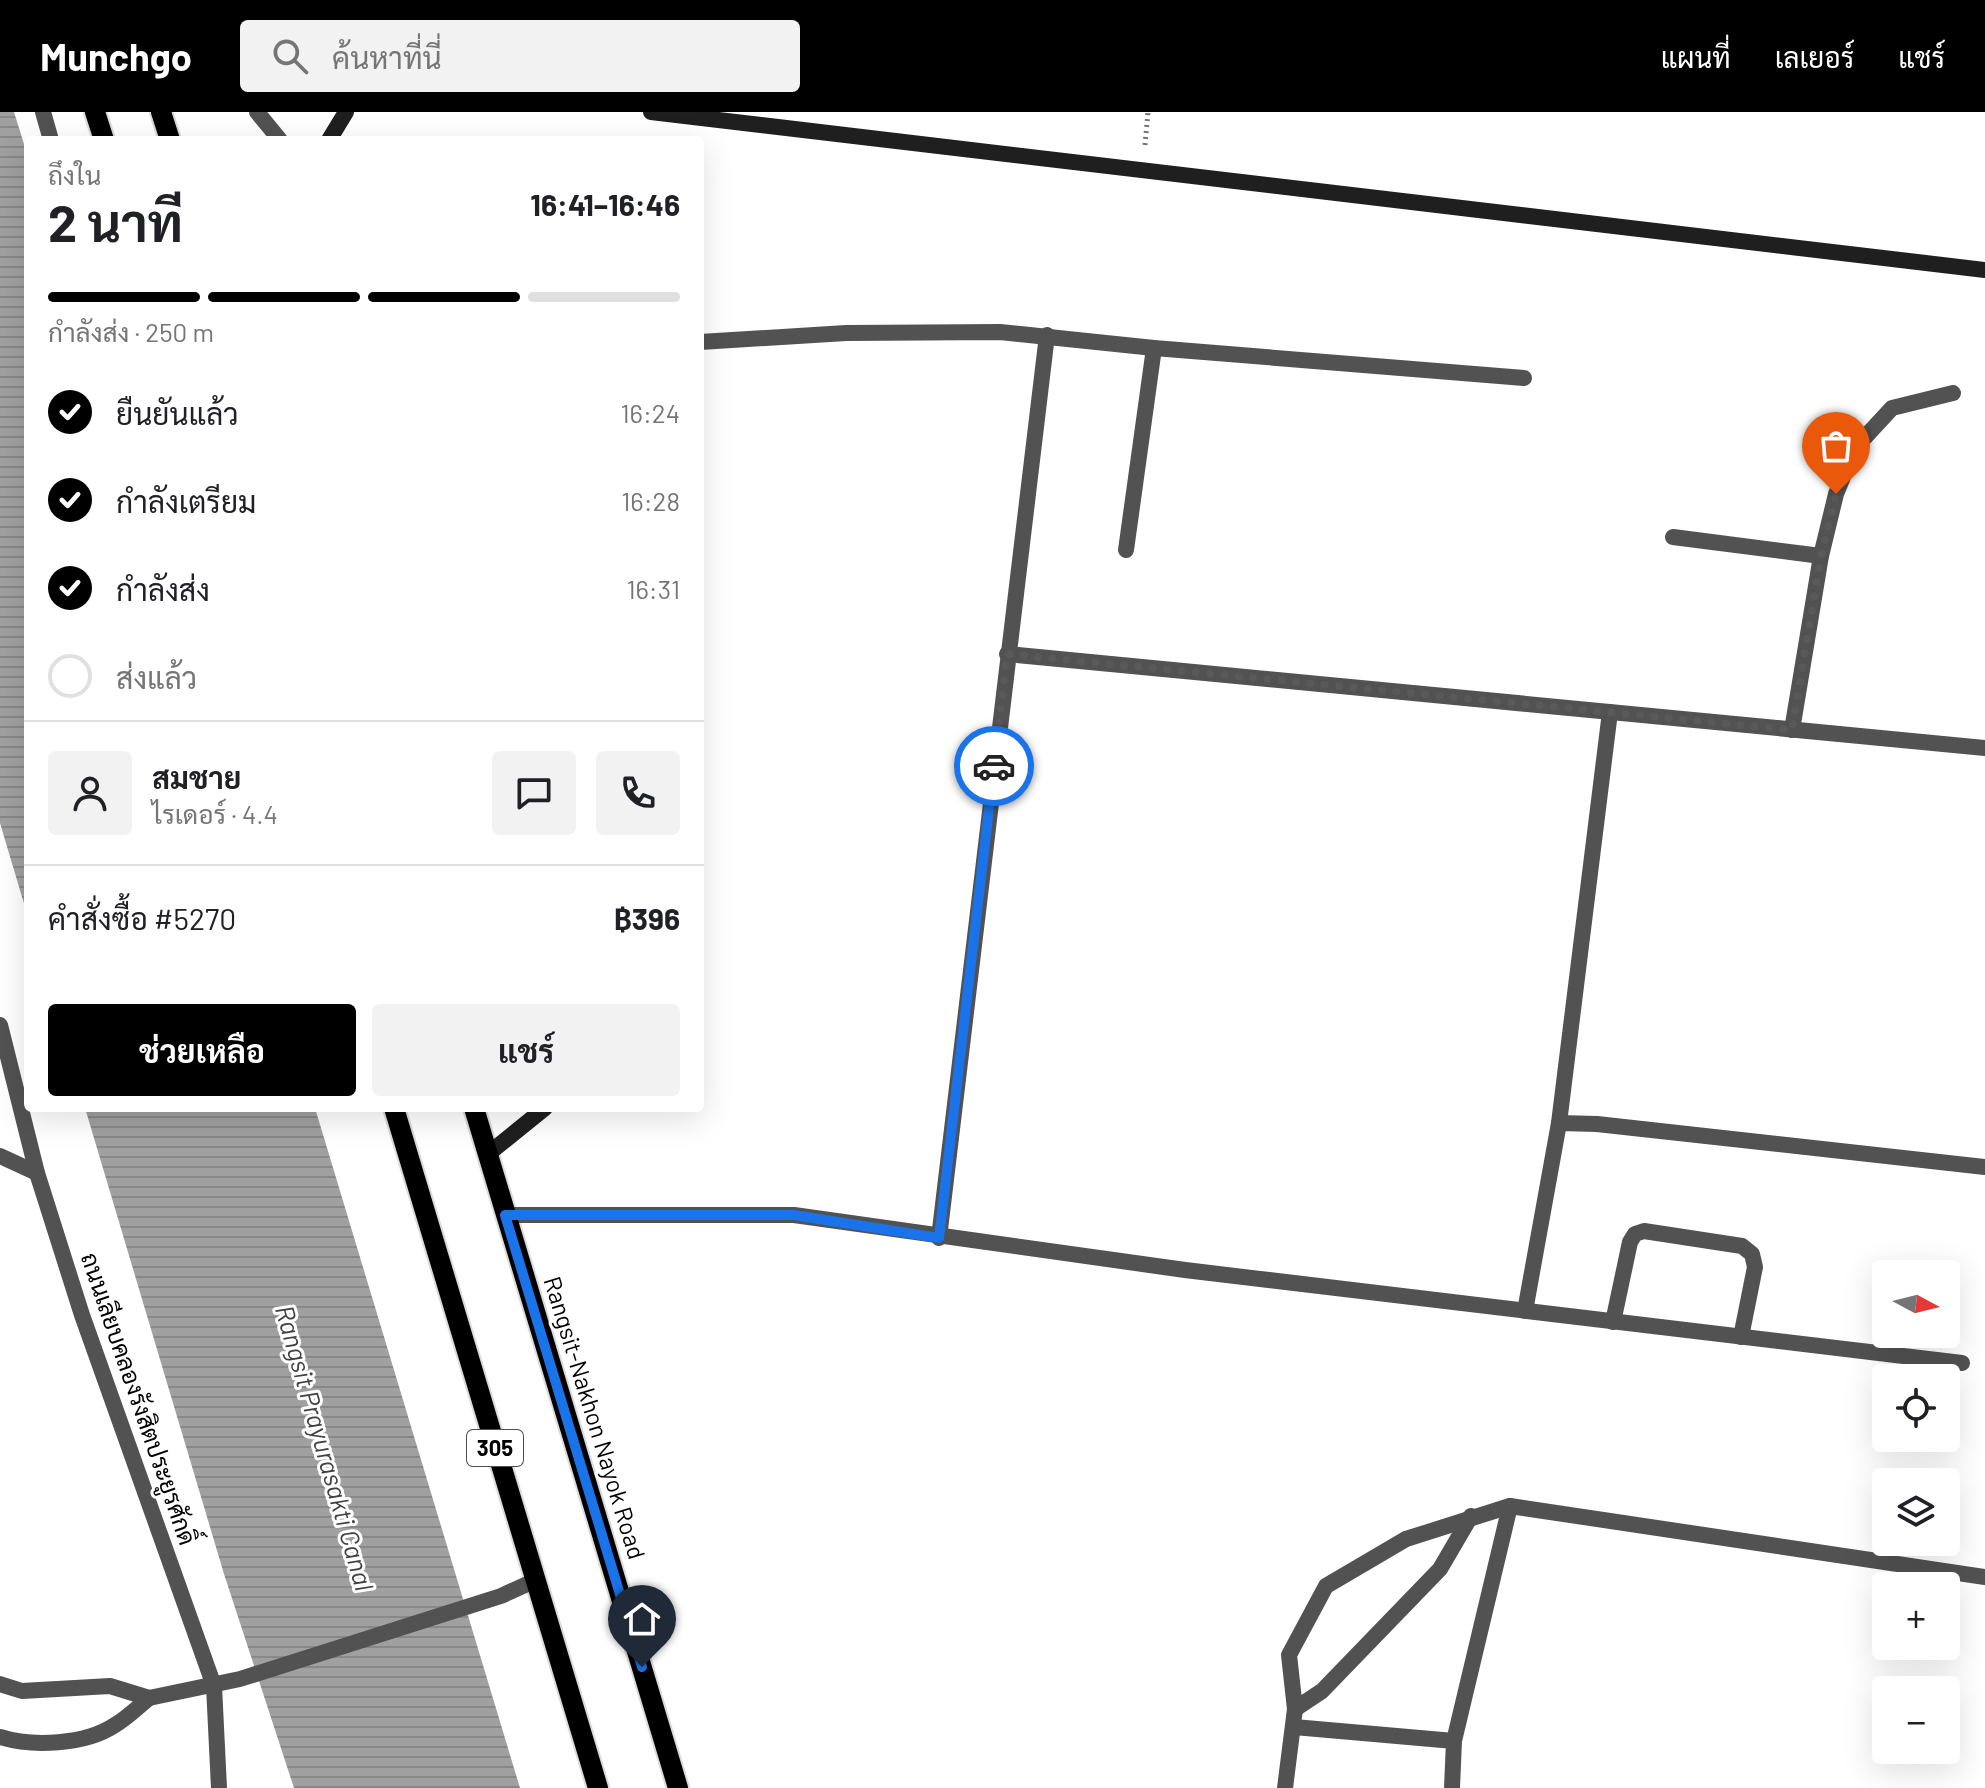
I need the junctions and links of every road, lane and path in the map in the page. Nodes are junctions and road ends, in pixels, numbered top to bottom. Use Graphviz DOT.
graph roads {
  1 [pos="43,112"];
  2 [pos="95,112"];
  3 [pos="161,112"];
  4 [pos="257,112"];
  5 [pos="346,112"];
  6 [pos="651,112"];
  7 [pos="1148,112"];
  8 [pos="1146,134"];
  9 [pos="50,136"];
  10 [pos="103,136"];
  11 [pos="169,136"];
  12 [pos="277,136"];
  13 [pos="331,136"];
  14 [pos="1985,270"];
  15 [pos="1047,335"];
  16 [pos="704,342"];
  17 [pos="1154,348"];
  18 [pos="1524,378"];
  19 [pos="1953,393"];
  20 [pos="1673,537"];
  21 [pos="1126,550"];
  22 [pos="1821,556"];
  23 [pos="1007,654"];
  24 [pos="1610,712"];
  25 [pos="1792,730"];
  26 [pos="1985,748"];
  27 [pos="0,1025"];
  28 [pos="395,1112"];
  29 [pos="475,1112"];
  30 [pos="540,1112"];
  31 [pos="1559,1123"];
  32 [pos="488,1154"];
  33 [pos="0,1156"];
  34 [pos="1985,1167"];
  35 [pos="37,1173"];
  36 [pos="505,1215"];
  37 [pos="939,1238"];
  38 [pos="1525,1311"];
  39 [pos="1613,1322"];
  40 [pos="1741,1337"];
  41 [pos="1962,1363"];
  42 [pos="1510,1506"];
  43 [pos="1471,1516"];
  44 [pos="1985,1577"];
  45 [pos="534,1581"];
  46 [pos="0,1684"];
  47 [pos="214,1686"];
  48 [pos="149,1698"];
  49 [pos="1295,1709"];
  50 [pos="1294,1727"];
  51 [pos="0,1737"];
  52 [pos="1454,1741"];
  53 [pos="219,1788"];
  54 [pos="598,1788"];
  55 [pos="678,1788"];
  56 [pos="1285,1788"];
  57 [pos="1452,1788"];
  1 -- 9 [label="street"];
  2 -- 10 [label="main road"];
  3 -- 11 [label="main road"];
  4 -- 12 [label="street"];
  5 -- 13 [label="main road"];
  6 -- 14 [label="main road"];
  7 -- 8 [label="path"];
  15 -- 16 [label="street"];
  15 -- 17 [label="street"];
  15 -- 23 [label="street"];
  17 -- 18 [label="street"];
  17 -- 21 [label="street"];
  19 -- 22 [label="street"];
  20 -- 22 [label="street"];
  22 -- 25 [label="street"];
  23 -- 24 [label="street"];
  23 -- 37 [label="street"];
  24 -- 25 [label="street"];
  24 -- 31 [label="street"];
  25 -- 26 [label="street"];
  27 -- 35 [label="street, ถนนเลียบคลองรังสิตประยูรศักดิ์"];
  28 -- 45 [label="main road, 305"];
  29 -- 32 [label="main road, Rangsit-Nakhon Nayok Road"];
  30 -- 32 [label="main road"];
  31 -- 34 [label="street"];
  31 -- 38 [label="street"];
  32 -- 36 [label="main road, Rangsit-Nakhon Nayok Road"];
  33 -- 35 [label="street"];
  35 -- 47 [label="street, ถนนเลียบคลองรังสิตประยูรศักดิ์"];
  36 -- 37 [label="street"];
  36 -- 55 [label="main road, Rangsit-Nakhon Nayok Road"];
  37 -- 38 [label="street"];
  38 -- 39 [label="street"];
  39 -- 40 [label="street"];
  39 -- 40 [label="street"];
  40 -- 41 [label="street"];
  42 -- 43 [label="street"];
  42 -- 44 [label="street"];
  42 -- 52 [label="street"];
  43 -- 49 [label="street"];
  43 -- 49 [label="street"];
  45 -- 47 [label="street"];
  45 -- 54 [label="main road, 305"];
  46 -- 48 [label="street"];
  47 -- 48 [label="street"];
  47 -- 53 [label="street, ถนนเลียบคลองรังสิตประยูรศักดิ์"];
  48 -- 51 [label="street"];
  49 -- 50 [label="street"];
  50 -- 52 [label="street"];
  50 -- 56 [label="street"];
  52 -- 57 [label="street"];
}
